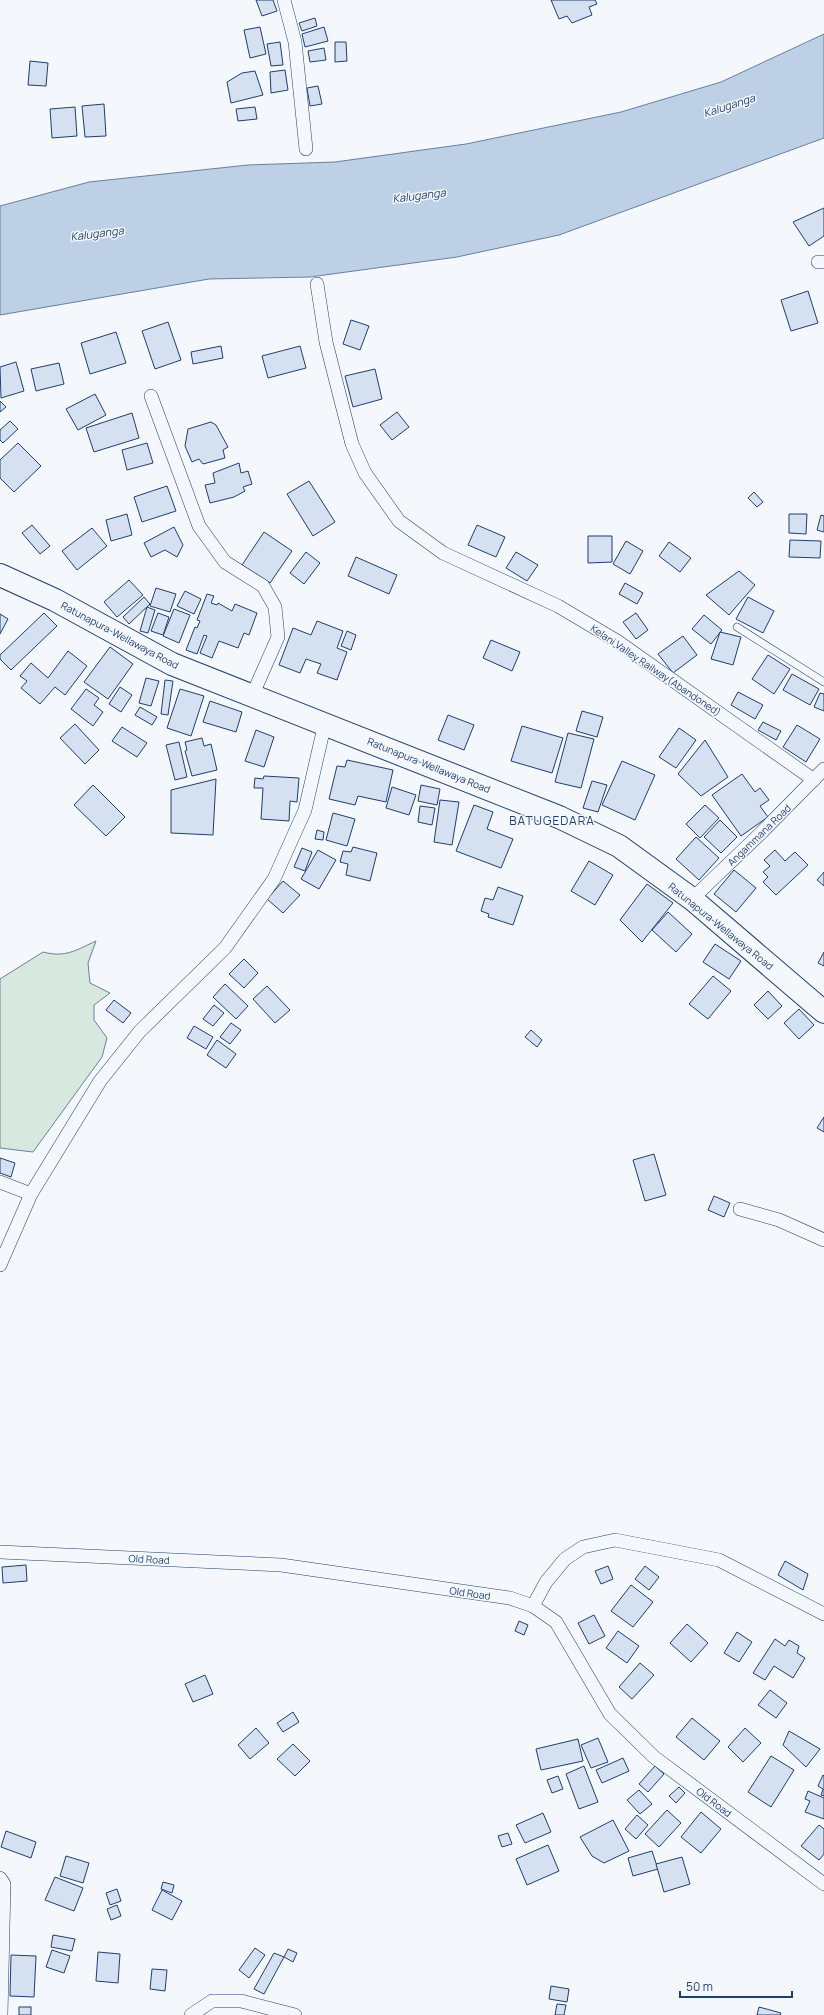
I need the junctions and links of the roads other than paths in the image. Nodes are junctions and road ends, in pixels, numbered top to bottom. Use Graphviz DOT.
graph roads {
  1 [pos="284,0"];
  2 [pos="306,149"];
  3 [pos="317,284"];
  4 [pos="151,396"];
  5 [pos="0,575"];
  6 [pos="737,627"];
  7 [pos="824,682"];
  8 [pos="252,696"];
  9 [pos="325,723"];
  10 [pos="824,768"];
  11 [pos="814,780"];
  12 [pos="692,899"];
  13 [pos="824,1012"];
  14 [pos="0,1182"];
  15 [pos="31,1194"];
  16 [pos="740,1209"];
  17 [pos="824,1240"];
  18 [pos="0,1265"];
  19 [pos="0,1552"];
  20 [pos="533,1606"];
  21 [pos="824,1614"];
  22 [pos="0,1878"];
  23 [pos="824,1884"];
  24 [pos="1,2015"];
  25 [pos="191,2015"];
  26 [pos="295,2015"];
  1 -- 2 [label="street"];
  3 -- 11 [label="street, Kelani Valley Railway(Abandoned)"];
  4 -- 8 [label="street"];
  5 -- 8 [label="highway, Ratunapura-Wellawaya Road"];
  6 -- 7 [label="lane"];
  8 -- 9 [label="highway, Ratunapura-Wellawaya Road"];
  9 -- 12 [label="highway, Ratunapura-Wellawaya Road"];
  9 -- 15 [label="street"];
  10 -- 11 [label="street, Angammana Road"];
  11 -- 12 [label="street, Angammana Road"];
  12 -- 13 [label="highway, Ratunapura-Wellawaya Road"];
  14 -- 15 [label="street"];
  15 -- 18 [label="street"];
  16 -- 17 [label="street"];
  19 -- 20 [label="street, Old Road"];
  20 -- 21 [label="street"];
  20 -- 23 [label="street, Old Road"];
  22 -- 24 [label="street"];
  25 -- 26 [label="street"];
}
